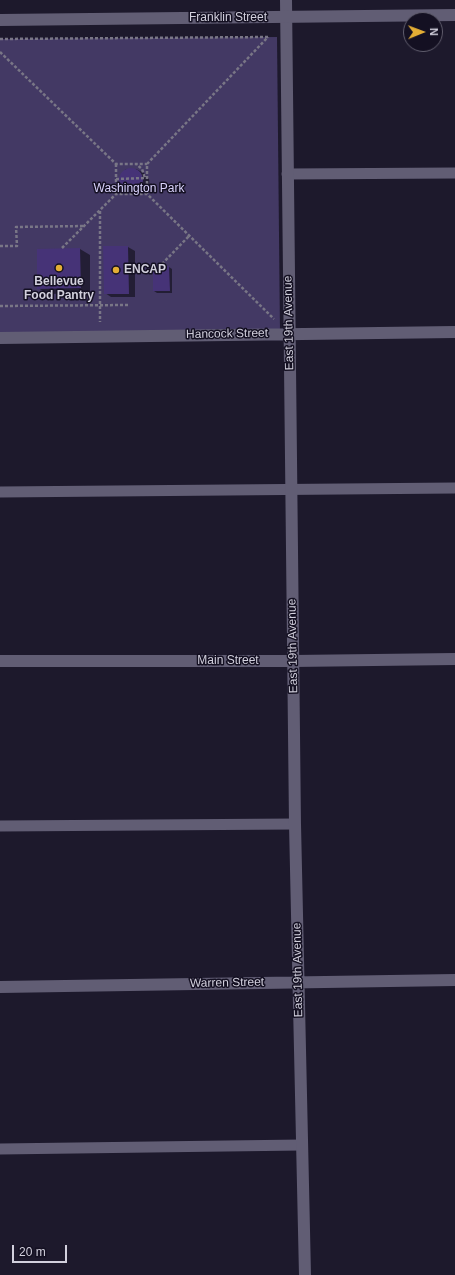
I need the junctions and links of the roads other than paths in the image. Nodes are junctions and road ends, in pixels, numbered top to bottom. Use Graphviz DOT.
graph roads {
  1 [pos="286,0"];
  2 [pos="455,15"];
  3 [pos="286,18"];
  4 [pos="0,20"];
  5 [pos="455,173"];
  6 [pos="287,174"];
  7 [pos="455,332"];
  8 [pos="288,333"];
  9 [pos="0,338"];
  10 [pos="291,488"];
  11 [pos="455,488"];
  12 [pos="0,492"];
  13 [pos="455,659"];
  14 [pos="293,661"];
  15 [pos="0,662"];
  16 [pos="296,824"];
  17 [pos="0,826"];
  18 [pos="455,980"];
  19 [pos="298,982"];
  20 [pos="0,988"];
  21 [pos="302,1145"];
  22 [pos="0,1149"];
  23 [pos="305,1275"];
  1 -- 3 [label="street, East 19th Avenue"];
  2 -- 3 [label="street, Franklin Street"];
  3 -- 4 [label="street, Franklin Street"];
  3 -- 6 [label="street, East 19th Avenue"];
  5 -- 6 [label="lane"];
  6 -- 8 [label="street, East 19th Avenue"];
  7 -- 8 [label="street, Hancock Street"];
  8 -- 9 [label="street, Hancock Street"];
  8 -- 10 [label="street, East 19th Avenue"];
  10 -- 11 [label="lane"];
  10 -- 12 [label="lane"];
  10 -- 14 [label="street, East 19th Avenue"];
  13 -- 14 [label="street, Main Street"];
  14 -- 15 [label="street, Main Street"];
  14 -- 16 [label="street, East 19th Avenue"];
  16 -- 17 [label="lane"];
  16 -- 19 [label="street, East 19th Avenue"];
  18 -- 19 [label="street, Warren Street"];
  19 -- 20 [label="street, Warren Street"];
  19 -- 21 [label="street, East 19th Avenue"];
  21 -- 22 [label="lane"];
  21 -- 23 [label="street, East 19th Avenue"];
}
